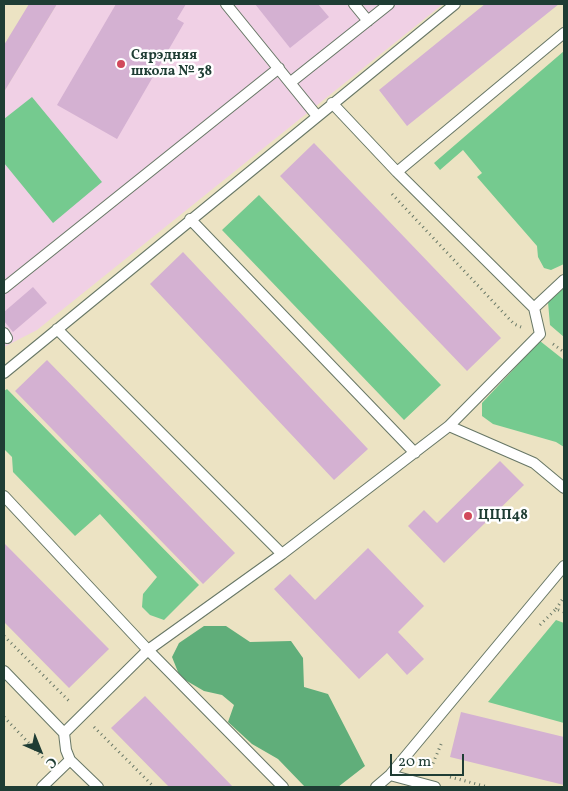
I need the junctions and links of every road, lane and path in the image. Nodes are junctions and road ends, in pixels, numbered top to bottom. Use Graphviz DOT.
graph roads {
  1 [pos="226,4"];
  2 [pos="354,4"];
  3 [pos="389,4"];
  4 [pos="455,4"];
  5 [pos="368,21"];
  6 [pos="564,33"];
  7 [pos="279,68"];
  8 [pos="291,82"];
  9 [pos="332,103"];
  10 [pos="318,116"];
  11 [pos="397,172"];
  12 [pos="385,187"];
  13 [pos="190,219"];
  14 [pos="564,280"];
  15 [pos="4,288"];
  16 [pos="534,308"];
  17 [pos="57,329"];
  18 [pos="540,334"];
  19 [pos="4,373"];
  20 [pos="449,426"];
  21 [pos="415,453"];
  22 [pos="564,488"];
  23 [pos="4,496"];
  24 [pos="282,554"];
  25 [pos="564,566"];
  26 [pos="564,597"];
  27 [pos="556,609"];
  28 [pos="148,650"];
  29 [pos="4,671"];
  30 [pos="4,717"];
  31 [pos="64,733"];
  32 [pos="70,760"];
  33 [pos="50,765"];
  34 [pos="390,775"];
  35 [pos="449,777"];
  36 [pos="42,787"];
  37 [pos="98,787"];
  38 [pos="283,787"];
  39 [pos="376,787"];
  40 [pos="435,787"];
  41 [pos="488,787"];
  1 -- 7 [label="lane"];
  2 -- 5 [label="lane"];
  3 -- 5 [label="lane"];
  4 -- 9 [label="lane"];
  5 -- 8 [label="lane"];
  6 -- 11 [label="lane"];
  7 -- 8 [label="lane"];
  7 -- 15 [label="lane"];
  8 -- 10 [label="lane"];
  9 -- 10 [label="lane"];
  9 -- 11 [label="lane"];
  10 -- 13 [label="lane"];
  11 -- 16 [label="lane"];
  12 -- 18 [label="path"];
  13 -- 17 [label="lane"];
  13 -- 21 [label="lane"];
  14 -- 16 [label="lane"];
  16 -- 18 [label="lane"];
  17 -- 19 [label="lane"];
  17 -- 24 [label="lane"];
  18 -- 20 [label="lane"];
  20 -- 21 [label="lane"];
  20 -- 22 [label="lane"];
  21 -- 24 [label="lane"];
  23 -- 28 [label="lane"];
  24 -- 28 [label="lane"];
  25 -- 34 [label="lane"];
  26 -- 27 [label="path"];
  28 -- 31 [label="lane"];
  28 -- 38 [label="lane"];
  29 -- 31 [label="lane"];
  30 -- 33 [label="path"];
  31 -- 32 [label="lane"];
  32 -- 36 [label="lane"];
  32 -- 37 [label="lane"];
  34 -- 39 [label="lane"];
  34 -- 40 [label="lane"];
  35 -- 41 [label="path"];
}
